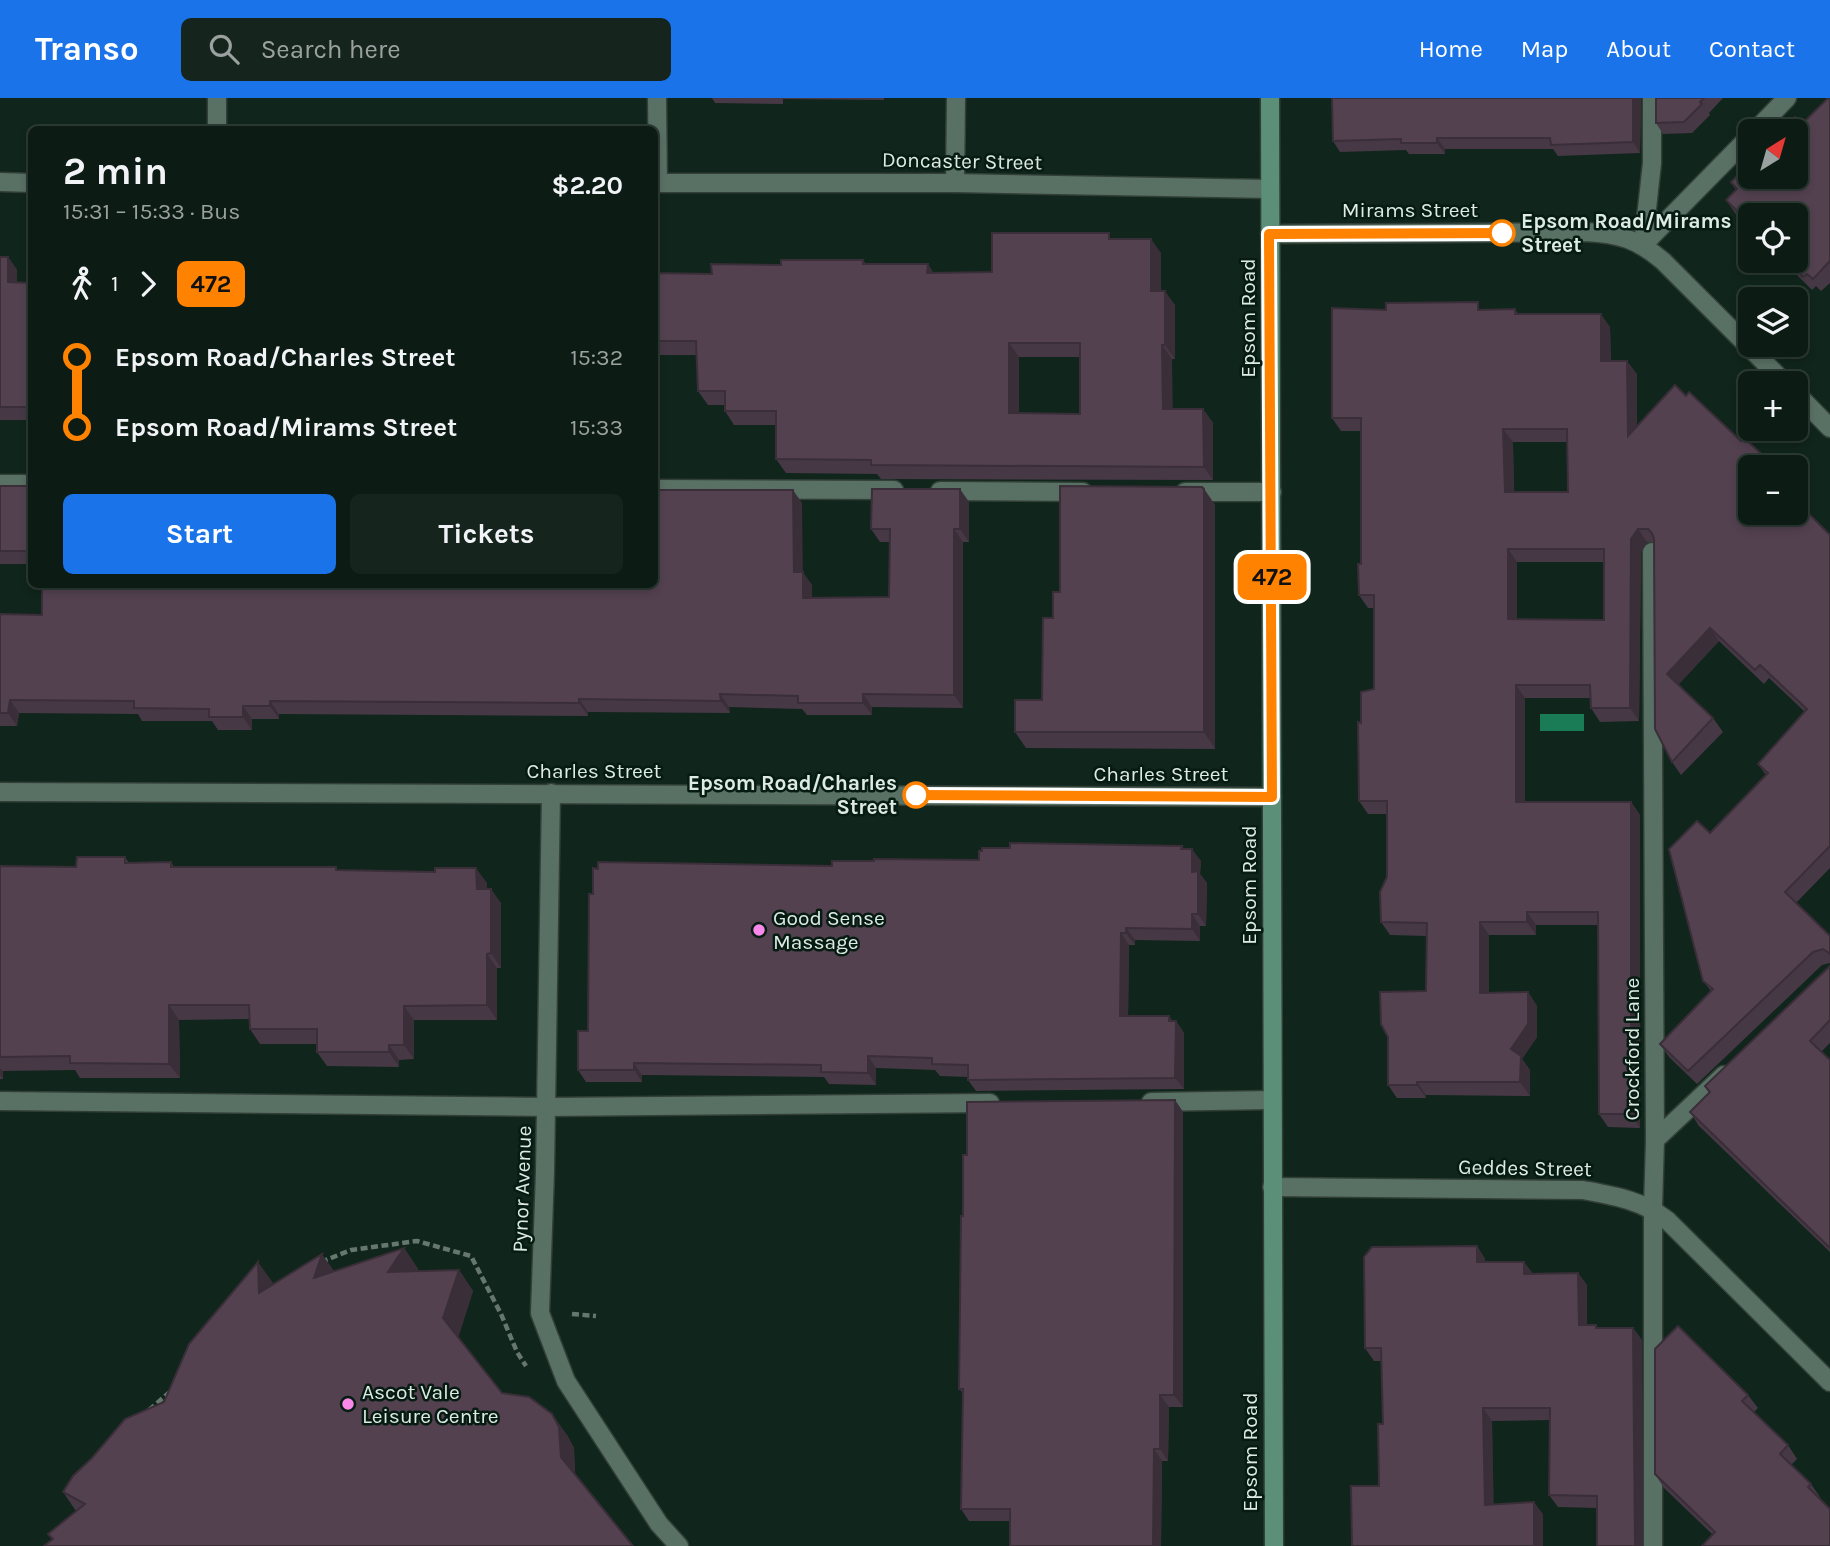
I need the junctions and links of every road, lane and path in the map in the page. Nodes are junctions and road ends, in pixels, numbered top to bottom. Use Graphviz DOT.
graph roads {
  1 [pos="217,98"];
  2 [pos="657,98"];
  3 [pos="956,98"];
  4 [pos="1270,98"];
  5 [pos="1652,98"];
  6 [pos="1787,98"];
  7 [pos="1767,119"];
  8 [pos="217,126"];
  9 [pos="657,126"];
  10 [pos="1738,148"];
  11 [pos="0,182"];
  12 [pos="28,183"];
  13 [pos="658,183"];
  14 [pos="955,183"];
  15 [pos="1270,189"];
  16 [pos="1269,234"];
  17 [pos="1643,245"];
  18 [pos="1773,371"];
  19 [pos="1808,405"];
  20 [pos="1830,428"];
  21 [pos="0,484"];
  22 [pos="28,484"];
  23 [pos="658,489"];
  24 [pos="1096,492"];
  25 [pos="1165,492"];
  26 [pos="1272,492"];
  27 [pos="1652,552"];
  28 [pos="0,792"];
  29 [pos="551,793"];
  30 [pos="1272,797"];
  31 [pos="1733,1066"];
  32 [pos="1272,1100"];
  33 [pos="0,1101"];
  34 [pos="1136,1102"];
  35 [pos="1010,1103"];
  36 [pos="547,1107"];
  37 [pos="1655,1140"];
  38 [pos="1272,1187"];
  39 [pos="1653,1208"];
  40 [pos="317,1264"];
  41 [pos="532,1375"];
  42 [pos="1830,1382"];
  43 [pos="173,1389"];
  44 [pos="144,1414"];
  45 [pos="679,1546"];
  46 [pos="1274,1546"];
  47 [pos="1653,1546"];
  1 -- 8 [label="street"];
  2 -- 9 [label="street"];
  3 -- 14 [label="street"];
  4 -- 15 [label="main road, Epsom Road"];
  5 -- 17 [label="street"];
  6 -- 7 [label="street"];
  10 -- 17 [label="street"];
  11 -- 12 [label="street"];
  13 -- 14 [label="street, Doncaster Street"];
  14 -- 15 [label="street, Doncaster Street"];
  15 -- 16 [label="main road, Epsom Road"];
  16 -- 17 [label="street, Mirams Street"];
  16 -- 26 [label="main road, Epsom Road"];
  17 -- 18 [label="street, Mirams Street"];
  19 -- 20 [label="street"];
  21 -- 22 [label="street"];
  23 -- 24 [label="street"];
  25 -- 26 [label="street"];
  26 -- 30 [label="main road, Epsom Road"];
  27 -- 37 [label="street, Crockford Lane"];
  28 -- 29 [label="street, Charles Street"];
  29 -- 30 [label="street, Charles Street"];
  29 -- 36 [label="street, Pynor Avenue"];
  30 -- 32 [label="main road, Epsom Road"];
  31 -- 37 [label="street"];
  32 -- 34 [label="street"];
  32 -- 38 [label="main road, Epsom Road"];
  33 -- 36 [label="street"];
  35 -- 36 [label="street"];
  36 -- 45 [label="street, Pynor Avenue"];
  37 -- 39 [label="street, Crockford Lane"];
  38 -- 39 [label="street, Geddes Street"];
  38 -- 46 [label="main road, Epsom Road"];
  39 -- 42 [label="street, Geddes Street"];
  39 -- 47 [label="street, Crockford Lane"];
  40 -- 41 [label="path"];
  43 -- 44 [label="path"];
}
